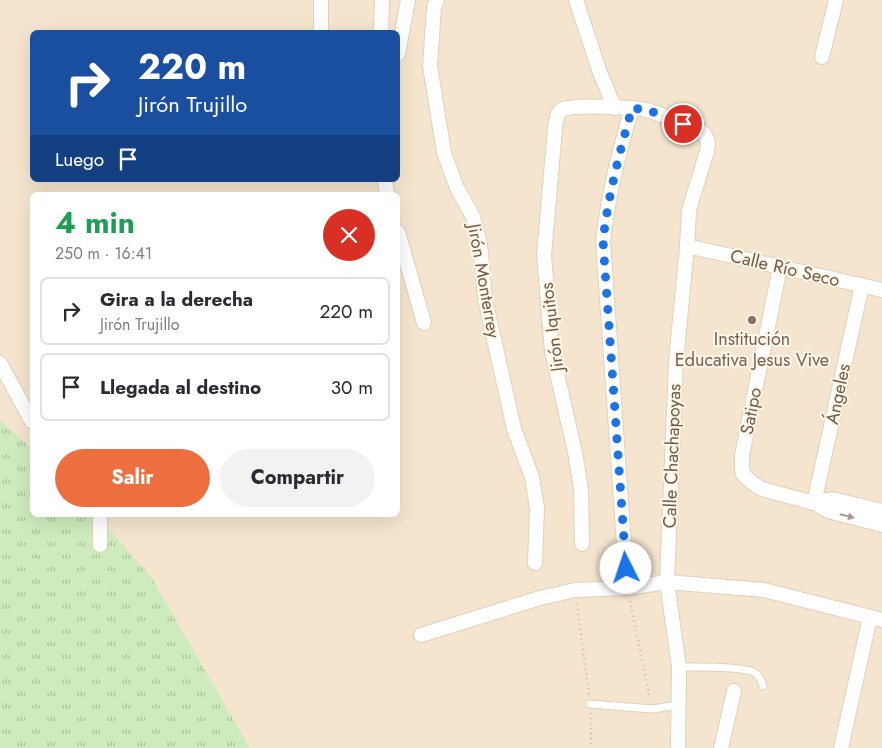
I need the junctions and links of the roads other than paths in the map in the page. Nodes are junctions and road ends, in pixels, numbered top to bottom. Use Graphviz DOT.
graph roads {
  1 [pos="321,0"];
  2 [pos="382,0"];
  3 [pos="408,0"];
  4 [pos="437,0"];
  5 [pos="576,0"];
  6 [pos="836,0"];
  7 [pos="322,30"];
  8 [pos="381,30"];
  9 [pos="400,43"];
  10 [pos="822,57"];
  11 [pos="615,108"];
  12 [pos="632,108"];
  13 [pos="400,239"];
  14 [pos="687,246"];
  15 [pos="780,267"];
  16 [pos="862,285"];
  17 [pos="882,290"];
  18 [pos="424,323"];
  19 [pos="0,363"];
  20 [pos="30,418"];
  21 [pos="814,503"];
  22 [pos="882,511"];
  23 [pos="100,517"];
  24 [pos="882,525"];
  25 [pos="582,544"];
  26 [pos="100,545"];
  27 [pos="535,563"];
  28 [pos="667,582"];
  29 [pos="627,588"];
  30 [pos="876,619"];
  31 [pos="421,635"];
  32 [pos="679,667"];
  33 [pos="762,686"];
  34 [pos="734,691"];
  35 [pos="590,704"];
  36 [pos="679,705"];
  37 [pos="678,748"];
  38 [pos="721,748"];
  39 [pos="840,748"];
  1 -- 7 [label="street"];
  2 -- 8 [label="street"];
  3 -- 9 [label="street"];
  4 -- 27 [label="street, Jirón Monterrey"];
  5 -- 11 [label="street"];
  6 -- 10 [label="street"];
  11 -- 12 [label="street"];
  11 -- 25 [label="street, Jirón Iquitos"];
  12 -- 14 [label="street, Calle Chachapoyas"];
  12 -- 29 [label="street"];
  13 -- 18 [label="street"];
  14 -- 15 [label="street, Calle Río Seco"];
  14 -- 28 [label="street, Calle Chachapoyas"];
  15 -- 16 [label="street, Calle Río Seco"];
  15 -- 21 [label="street, Satipo"];
  16 -- 17 [label="street, Calle Río Seco"];
  16 -- 21 [label="street, Ángeles"];
  19 -- 20 [label="street"];
  21 -- 22 [label="street"];
  21 -- 24 [label="street, one-way"];
  23 -- 26 [label="street"];
  28 -- 29 [label="street"];
  28 -- 30 [label="street"];
  28 -- 32 [label="street, Calle Chachapoyas"];
  29 -- 31 [label="street"];
  30 -- 39 [label="street"];
  32 -- 33 [label="lane"];
  32 -- 36 [label="street, Calle Chachapoyas"];
  34 -- 38 [label="street"];
  35 -- 36 [label="lane"];
  36 -- 37 [label="street, Calle Chachapoyas"];
}
